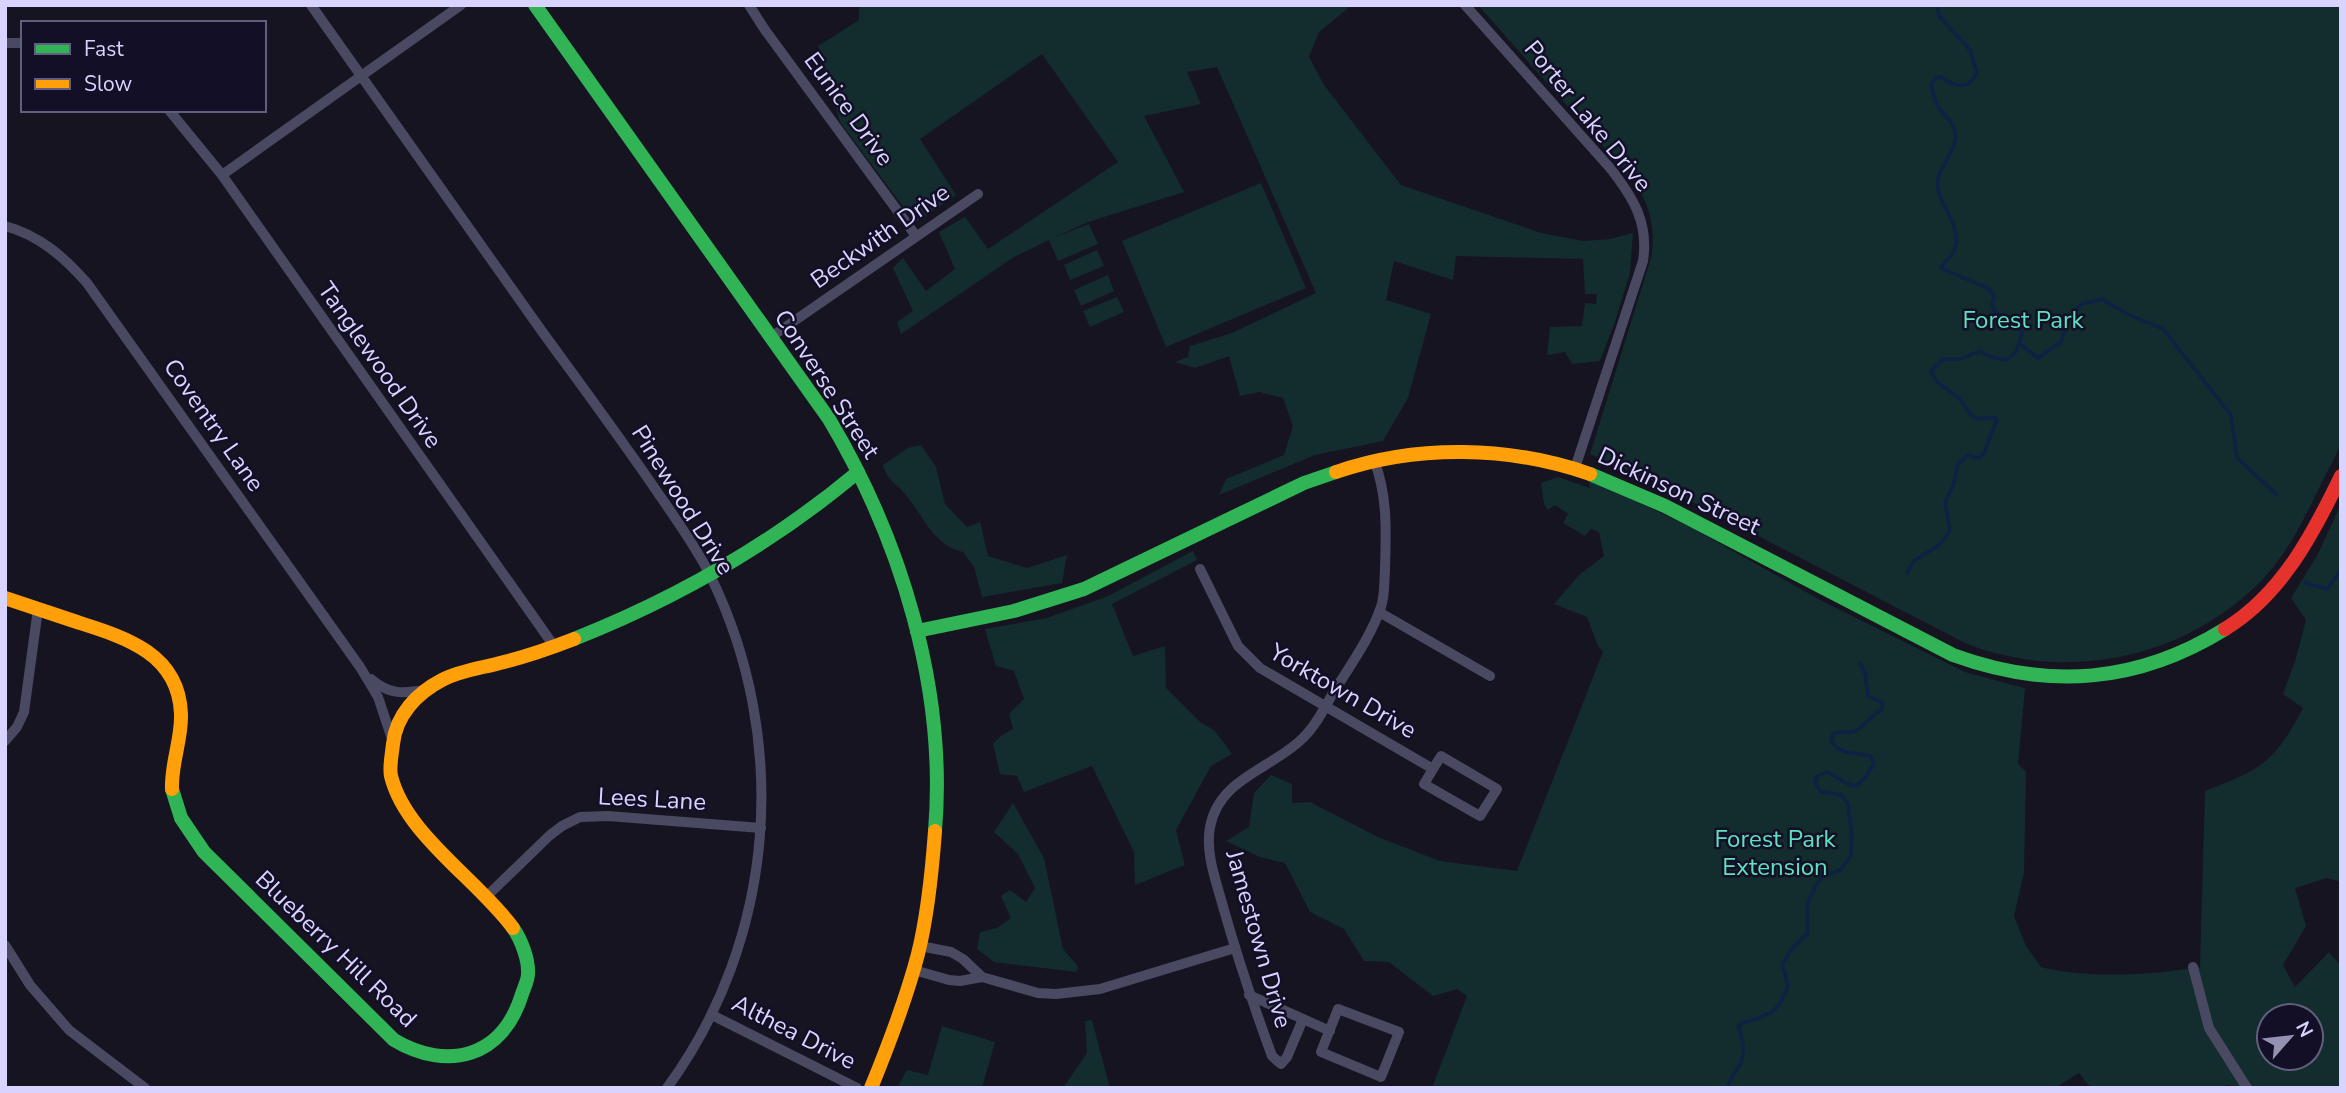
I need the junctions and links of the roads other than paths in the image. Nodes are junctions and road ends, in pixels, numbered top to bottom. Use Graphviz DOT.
graph roads {
  1 [pos="312,5"];
  2 [pos="461,5"];
  3 [pos="535,5"];
  4 [pos="749,5"];
  5 [pos="1465,5"];
  6 [pos="362,76"];
  7 [pos="171,112"];
  8 [pos="222,175"];
  9 [pos="978,194"];
  10 [pos="5,226"];
  11 [pos="916,236"];
  12 [pos="771,337"];
  13 [pos="1374,460"];
  14 [pos="1575,468"];
  15 [pos="858,472"];
  16 [pos="2341,476"];
  17 [pos="1200,569"];
  18 [pos="709,575"];
  19 [pos="5,598"];
  20 [pos="38,609"];
  21 [pos="1379,612"];
  22 [pos="917,632"];
  23 [pos="554,646"];
  24 [pos="366,676"];
  25 [pos="1490,676"];
  26 [pos="424,690"];
  27 [pos="1325,705"];
  28 [pos="392,738"];
  29 [pos="5,741"];
  30 [pos="1433,768"];
  31 [pos="761,828"];
  32 [pos="487,896"];
  33 [pos="5,945"];
  34 [pos="920,946"];
  35 [pos="1235,948"];
  36 [pos="2193,967"];
  37 [pos="914,970"];
  38 [pos="982,977"];
  39 [pos="1249,995"];
  40 [pos="712,1015"];
  41 [pos="1303,1019"];
  42 [pos="1330,1031"];
  43 [pos="145,1088"];
  44 [pos="667,1088"];
  45 [pos="857,1088"];
  46 [pos="871,1088"];
  47 [pos="2247,1088"];
  1 -- 6 [label="street, Pinewood Drive"];
  2 -- 6 [label="street"];
  3 -- 12 [label="main road, Converse Street"];
  4 -- 11 [label="street, Eunice Drive"];
  5 -- 14 [label="street, Porter Lake Drive"];
  6 -- 8 [label="street"];
  6 -- 18 [label="street, Pinewood Drive"];
  7 -- 8 [label="street, Tanglewood Drive"];
  8 -- 23 [label="street, Tanglewood Drive"];
  9 -- 11 [label="street, Beckwith Drive"];
  10 -- 24 [label="street, Coventry Lane"];
  11 -- 12 [label="street, Beckwith Drive"];
  12 -- 15 [label="main road, Converse Street"];
  13 -- 14 [label="main road, Dickinson Street"];
  13 -- 21 [label="street, Jamestown Drive"];
  13 -- 22 [label="main road, Dickinson Street"];
  14 -- 16 [label="main road, Dickinson Street"];
  15 -- 18 [label="main road, Blueberry Hill Road"];
  15 -- 22 [label="main road, Converse Street"];
  17 -- 27 [label="street, Yorktown Drive"];
  18 -- 23 [label="main road, Blueberry Hill Road"];
  18 -- 31 [label="street, Pinewood Drive"];
  19 -- 20 [label="main road, Blueberry Hill Road"];
  20 -- 29 [label="street"];
  20 -- 32 [label="main road, Blueberry Hill Road"];
  21 -- 25 [label="street"];
  21 -- 27 [label="street, Jamestown Drive"];
  22 -- 34 [label="main road, Converse Street"];
  23 -- 26 [label="main road, Blueberry Hill Road"];
  24 -- 26 [label="street, Coventry Lane"];
  24 -- 28 [label="street, Coventry Lane"];
  26 -- 28 [label="main road, Blueberry Hill Road"];
  27 -- 30 [label="street, Yorktown Drive"];
  27 -- 35 [label="street, Jamestown Drive"];
  28 -- 32 [label="main road, Blueberry Hill Road"];
  30 -- 30 [label="street, Yorktown Drive"];
  31 -- 32 [label="street, Lees Lane"];
  31 -- 40 [label="street, Pinewood Drive"];
  33 -- 43 [label="street"];
  34 -- 37 [label="main road, Converse Street"];
  34 -- 38 [label="street"];
  35 -- 38 [label="street"];
  35 -- 39 [label="street, Jamestown Drive"];
  36 -- 47 [label="street"];
  37 -- 38 [label="street"];
  37 -- 46 [label="main road, Converse Street"];
  39 -- 41 [label="street"];
  39 -- 41 [label="street, Jamestown Drive"];
  40 -- 44 [label="street, Pinewood Drive"];
  40 -- 45 [label="street, Althea Drive"];
  41 -- 42 [label="street"];
  42 -- 42 [label="street"];
}
